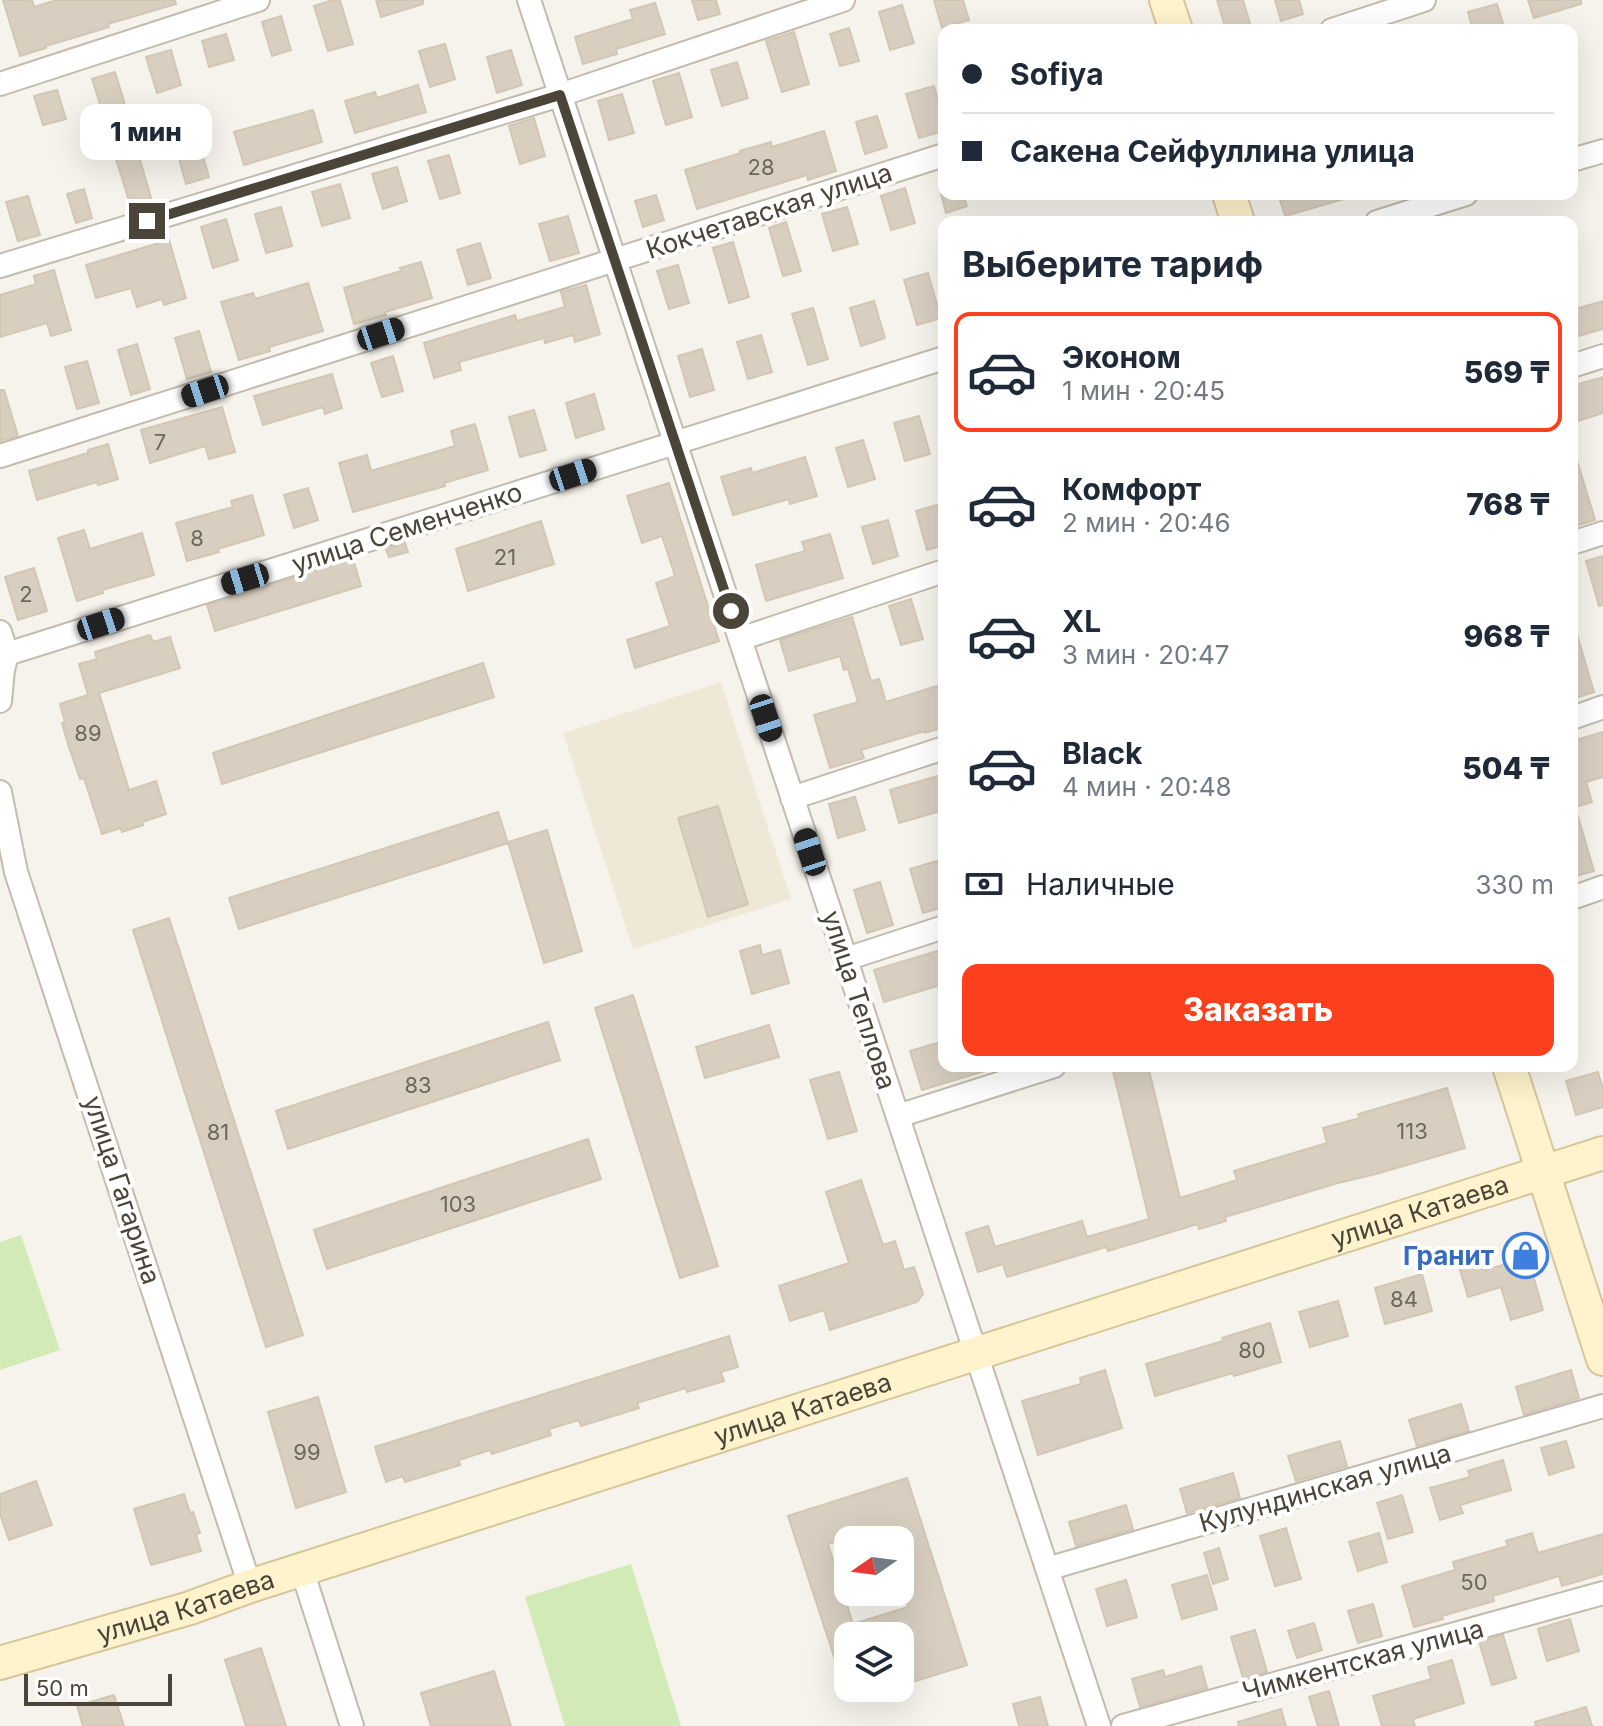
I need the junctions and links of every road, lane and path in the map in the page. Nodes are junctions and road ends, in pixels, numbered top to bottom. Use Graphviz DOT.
graph roads {
  1 [pos="258,0"];
  2 [pos="529,0"];
  3 [pos="843,0"];
  4 [pos="1166,0"];
  5 [pos="1424,0"];
  6 [pos="1174,24"];
  7 [pos="1350,24"];
  8 [pos="0,84"];
  9 [pos="560,95"];
  10 [pos="1603,151"];
  11 [pos="938,157"];
  12 [pos="1578,158"];
  13 [pos="1447,200"];
  14 [pos="1396,216"];
  15 [pos="615,260"];
  16 [pos="0,266"];
  17 [pos="1603,356"];
  18 [pos="938,360"];
  19 [pos="1578,364"];
  20 [pos="676,443"];
  21 [pos="0,456"];
  22 [pos="1603,533"];
  23 [pos="1578,541"];
  24 [pos="938,573"];
  25 [pos="0,632"];
  26 [pos="740,639"];
  27 [pos="7,654"];
  28 [pos="0,701"];
  29 [pos="1603,707"];
  30 [pos="1578,716"];
  31 [pos="938,750"];
  32 [pos="0,792"];
  33 [pos="792,798"];
  34 [pos="1603,887"];
  35 [pos="1578,896"];
  36 [pos="938,929"];
  37 [pos="846,959"];
  38 [pos="1035,1072"];
  39 [pos="1511,1072"];
  40 [pos="898,1116"];
  41 [pos="1603,1153"];
  42 [pos="1543,1173"];
  43 [pos="976,1353"];
  44 [pos="1603,1359"];
  45 [pos="1603,1406"];
  46 [pos="1047,1569"];
  47 [pos="302,1570"];
  48 [pos="250,1586"];
  49 [pos="1603,1593"];
  50 [pos="0,1663"];
  51 [pos="352,1726"];
  52 [pos="1099,1726"];
  53 [pos="1123,1726"];
  1 -- 8 [label="street"];
  2 -- 9 [label="street, улица Теплова"];
  3 -- 9 [label="street"];
  4 -- 6 [label="street"];
  5 -- 7 [label="street"];
  9 -- 15 [label="street, улица Теплова"];
  9 -- 16 [label="street"];
  10 -- 12 [label="street"];
  11 -- 15 [label="street, Кокчетавская улица"];
  13 -- 14 [label="street"];
  15 -- 20 [label="street, улица Теплова"];
  15 -- 21 [label="street, Кокчетавская улица"];
  17 -- 19 [label="street"];
  18 -- 20 [label="street, улица Семенченко"];
  20 -- 26 [label="street, улица Теплова"];
  20 -- 27 [label="street, улица Семенченко"];
  22 -- 23 [label="street"];
  24 -- 26 [label="street"];
  25 -- 27 [label="street"];
  26 -- 33 [label="street, улица Теплова"];
  27 -- 28 [label="street"];
  29 -- 30 [label="street"];
  31 -- 33 [label="street"];
  32 -- 48 [label="street, улица Гагарина"];
  33 -- 37 [label="street, улица Теплова"];
  34 -- 35 [label="street"];
  36 -- 37 [label="street"];
  37 -- 40 [label="street, улица Теплова"];
  38 -- 40 [label="street"];
  39 -- 42 [label="street"];
  40 -- 43 [label="street, улица Теплова"];
  41 -- 42 [label="street, улица Катаева"];
  42 -- 43 [label="street, улица Катаева"];
  42 -- 44 [label="street"];
  43 -- 46 [label="street, улица Теплова"];
  43 -- 47 [label="street, улица Катаева"];
  45 -- 46 [label="street, Кулундинская улица"];
  46 -- 52 [label="street, улица Теплова"];
  47 -- 48 [label="street, улица Катаева"];
  47 -- 51 [label="street"];
  48 -- 50 [label="street, улица Катаева"];
  49 -- 53 [label="street, Чимкентская улица"];
}
